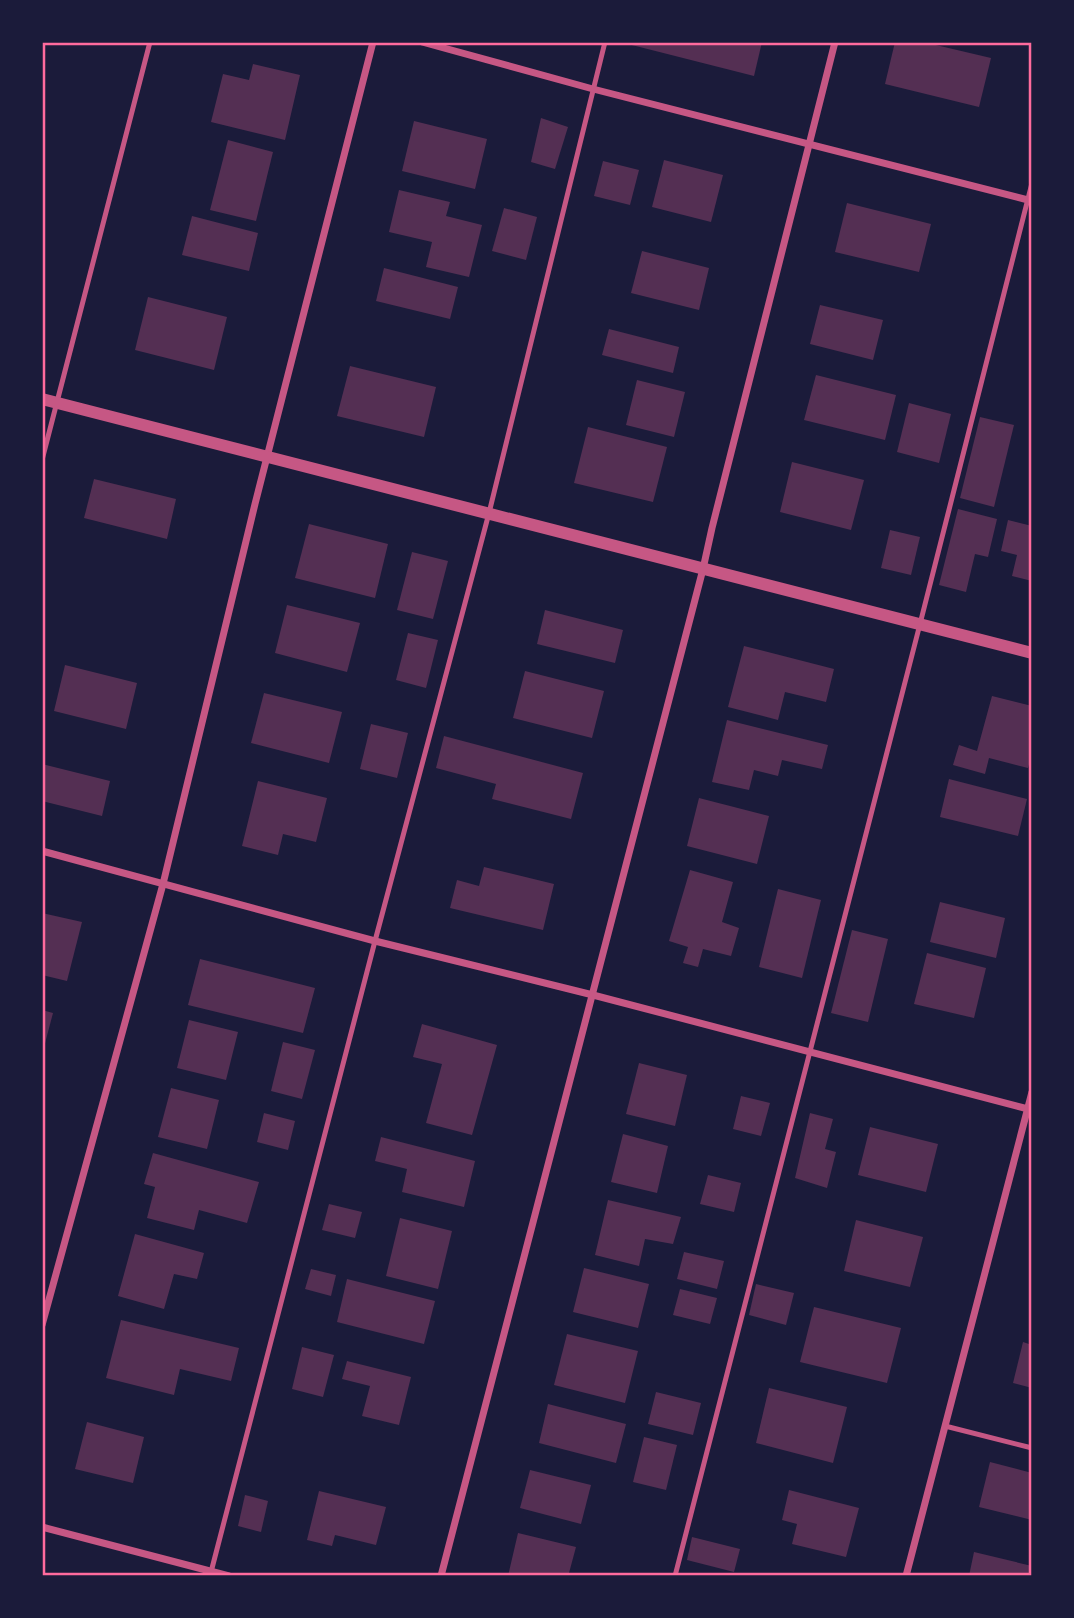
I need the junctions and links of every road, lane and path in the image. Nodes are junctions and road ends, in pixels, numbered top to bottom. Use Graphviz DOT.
graph roads {
  1 [pos="150,42"];
  2 [pos="373,42"];
  3 [pos="422,42"];
  4 [pos="605,42"];
  5 [pos="835,42"];
  6 [pos="593,89"];
  7 [pos="809,145"];
  8 [pos="1032,183"];
  9 [pos="1030,201"];
  10 [pos="42,398"];
  11 [pos="58,402"];
  12 [pos="268,456"];
  13 [pos="42,460"];
  14 [pos="489,513"];
  15 [pos="703,569"];
  16 [pos="920,624"];
  17 [pos="1032,653"];
  18 [pos="42,851"];
  19 [pos="163,884"];
  20 [pos="375,941"];
  21 [pos="593,995"];
  22 [pos="810,1053"];
  23 [pos="1032,1092"];
  24 [pos="1030,1110"];
  25 [pos="42,1325"];
  26 [pos="945,1426"];
  27 [pos="1032,1448"];
  28 [pos="42,1527"];
  29 [pos="211,1574"];
  30 [pos="229,1576"];
  31 [pos="441,1576"];
  32 [pos="675,1576"];
  33 [pos="906,1576"];
  1 -- 11 [label="lane"];
  2 -- 12 [label="street"];
  3 -- 6 [label="street"];
  4 -- 6 [label="lane"];
  5 -- 7 [label="street"];
  6 -- 7 [label="street"];
  6 -- 14 [label="lane"];
  7 -- 9 [label="street"];
  7 -- 15 [label="street"];
  8 -- 9 [label="lane"];
  9 -- 16 [label="lane"];
  10 -- 11 [label="street"];
  11 -- 12 [label="street"];
  11 -- 13 [label="lane"];
  12 -- 14 [label="street"];
  12 -- 19 [label="street"];
  14 -- 15 [label="street"];
  14 -- 20 [label="lane"];
  15 -- 16 [label="street"];
  15 -- 21 [label="street"];
  16 -- 17 [label="street"];
  16 -- 22 [label="lane"];
  18 -- 19 [label="street"];
  19 -- 20 [label="street"];
  19 -- 25 [label="street"];
  20 -- 21 [label="street"];
  20 -- 29 [label="lane"];
  21 -- 22 [label="street"];
  21 -- 31 [label="street"];
  22 -- 24 [label="street"];
  22 -- 32 [label="lane"];
  23 -- 24 [label="street"];
  24 -- 26 [label="street"];
  26 -- 27 [label="lane"];
  26 -- 33 [label="street"];
  28 -- 29 [label="street"];
  29 -- 30 [label="street"];
}
